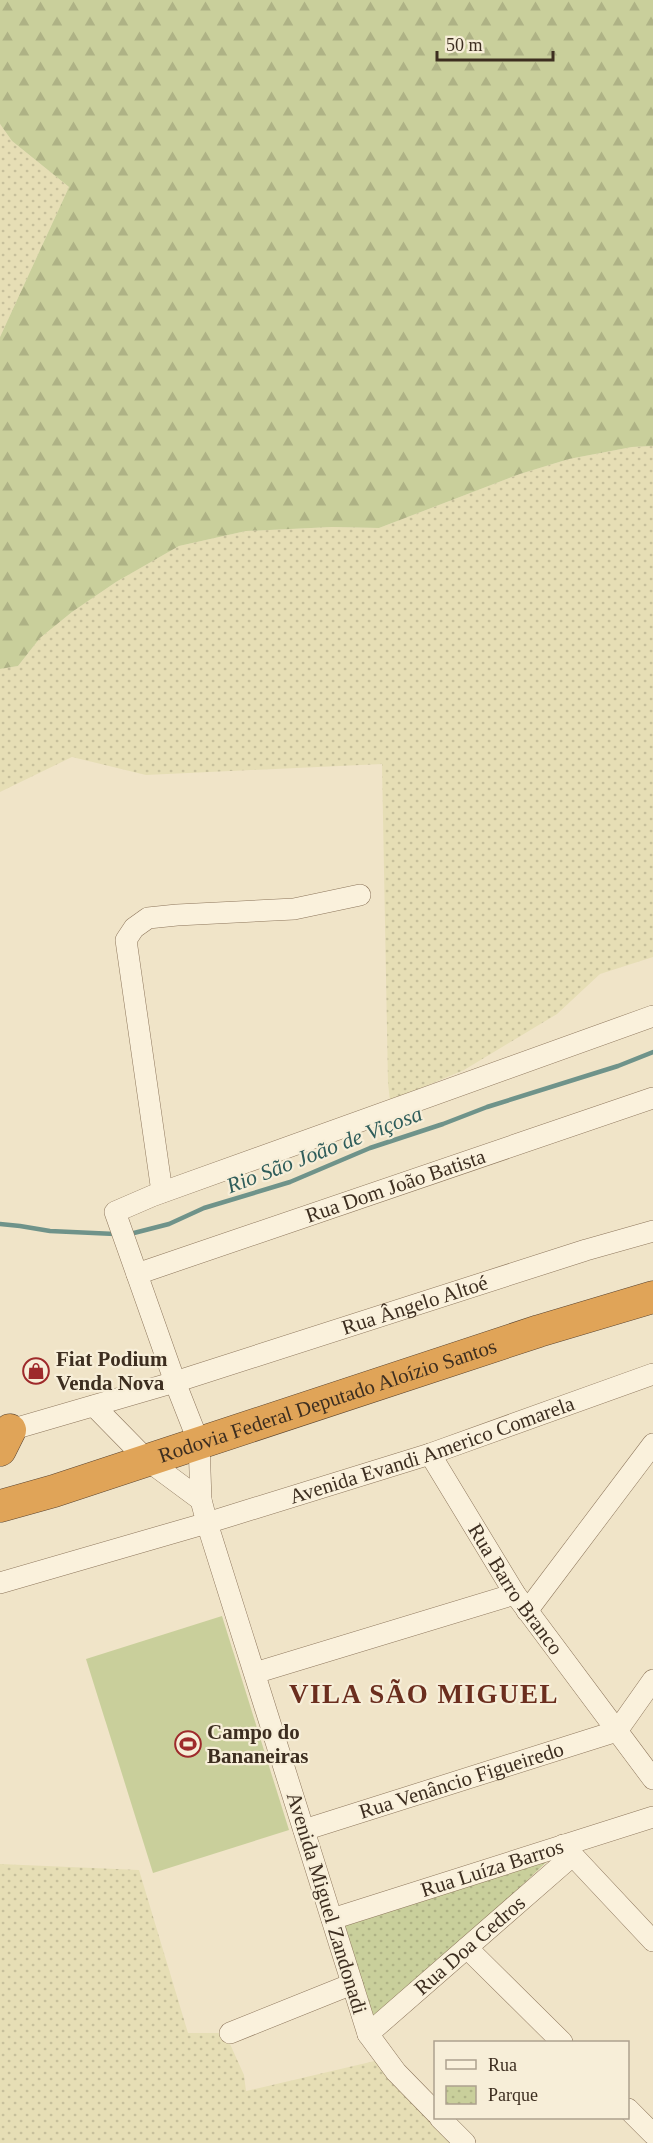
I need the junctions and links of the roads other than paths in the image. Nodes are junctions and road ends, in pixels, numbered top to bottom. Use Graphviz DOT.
graph roads {
  1 [pos="360,895"];
  2 [pos="653,1016"];
  3 [pos="653,1098"];
  4 [pos="162,1192"];
  5 [pos="653,1231"];
  6 [pos="135,1268"];
  7 [pos="653,1297"];
  8 [pos="653,1374"];
  9 [pos="175,1382"];
  10 [pos="94,1406"];
  11 [pos="3,1438"];
  12 [pos="199,1443"];
  13 [pos="653,1444"];
  14 [pos="430,1454"];
  15 [pos="147,1460"];
  16 [pos="201,1500"];
  17 [pos="0,1506"];
  18 [pos="207,1523"];
  19 [pos="0,1583"];
  20 [pos="521,1603"];
  21 [pos="255,1673"];
  22 [pos="653,1680"];
  23 [pos="617,1731"];
  24 [pos="653,1779"];
  25 [pos="653,1816"];
  26 [pos="304,1830"];
  27 [pos="567,1850"];
  28 [pos="332,1919"];
  29 [pos="653,1941"];
  30 [pos="467,1948"];
  31 [pos="352,1984"];
  32 [pos="230,2033"];
  33 [pos="368,2034"];
  34 [pos="560,2041"];
  35 [pos="629,2111"];
  36 [pos="434,2112"];
  37 [pos="441,2119"];
  38 [pos="653,2134"];
  39 [pos="465,2143"];
  1 -- 4 [label="street"];
  2 -- 4 [label="street"];
  3 -- 6 [label="street, Rua Dom João Batista"];
  4 -- 6 [label="street, Avenida Miguel Zandonadi"];
  5 -- 9 [label="street, Rua Ângelo Altoé"];
  6 -- 9 [label="street, Avenida Miguel Zandonadi"];
  7 -- 12 [label="highway, Rodovia Federal Deputado Aloízio Santos"];
  8 -- 14 [label="street, Avenida Evandi Americo Comarela"];
  9 -- 10 [label="street, Rua Ângelo Altoé"];
  9 -- 12 [label="street, Avenida Miguel Zandonadi"];
  10 -- 11 [label="street, Rua Ângelo Altoé"];
  10 -- 15 [label="street"];
  12 -- 15 [label="highway, Rodovia Federal Deputado Aloízio Santos"];
  12 -- 16 [label="street, Avenida Miguel Zandonadi"];
  13 -- 20 [label="street"];
  14 -- 18 [label="street, Avenida Evandi Americo Comarela"];
  14 -- 20 [label="street, Rua Barro Branco"];
  15 -- 16 [label="street"];
  15 -- 17 [label="highway, Rodovia Federal Deputado Aloízio Santos"];
  16 -- 18 [label="street, Avenida Miguel Zandonadi"];
  18 -- 19 [label="street, Avenida Evandi Americo Comarela"];
  18 -- 21 [label="street, Avenida Miguel Zandonadi"];
  20 -- 21 [label="street"];
  20 -- 23 [label="street, Rua Barro Branco"];
  21 -- 26 [label="street, Avenida Miguel Zandonadi"];
  22 -- 23 [label="street"];
  23 -- 24 [label="street, Rua Barro Branco"];
  23 -- 26 [label="street, Rua Venâncio Figueiredo"];
  25 -- 27 [label="street, Rua Luíza Barros"];
  26 -- 28 [label="street, Avenida Miguel Zandonadi"];
  27 -- 28 [label="street, Rua Luíza Barros"];
  27 -- 29 [label="street"];
  27 -- 30 [label="street, Rua Doa Cedros"];
  28 -- 31 [label="street, Avenida Miguel Zandonadi"];
  30 -- 33 [label="street, Rua Doa Cedros"];
  30 -- 34 [label="street"];
  31 -- 32 [label="street"];
  31 -- 33 [label="street, Avenida Miguel Zandonadi"];
  33 -- 36 [label="street, Avenida Miguel Zandonadi"];
  35 -- 38 [label="street"];
  37 -- 39 [label="street"];
}
